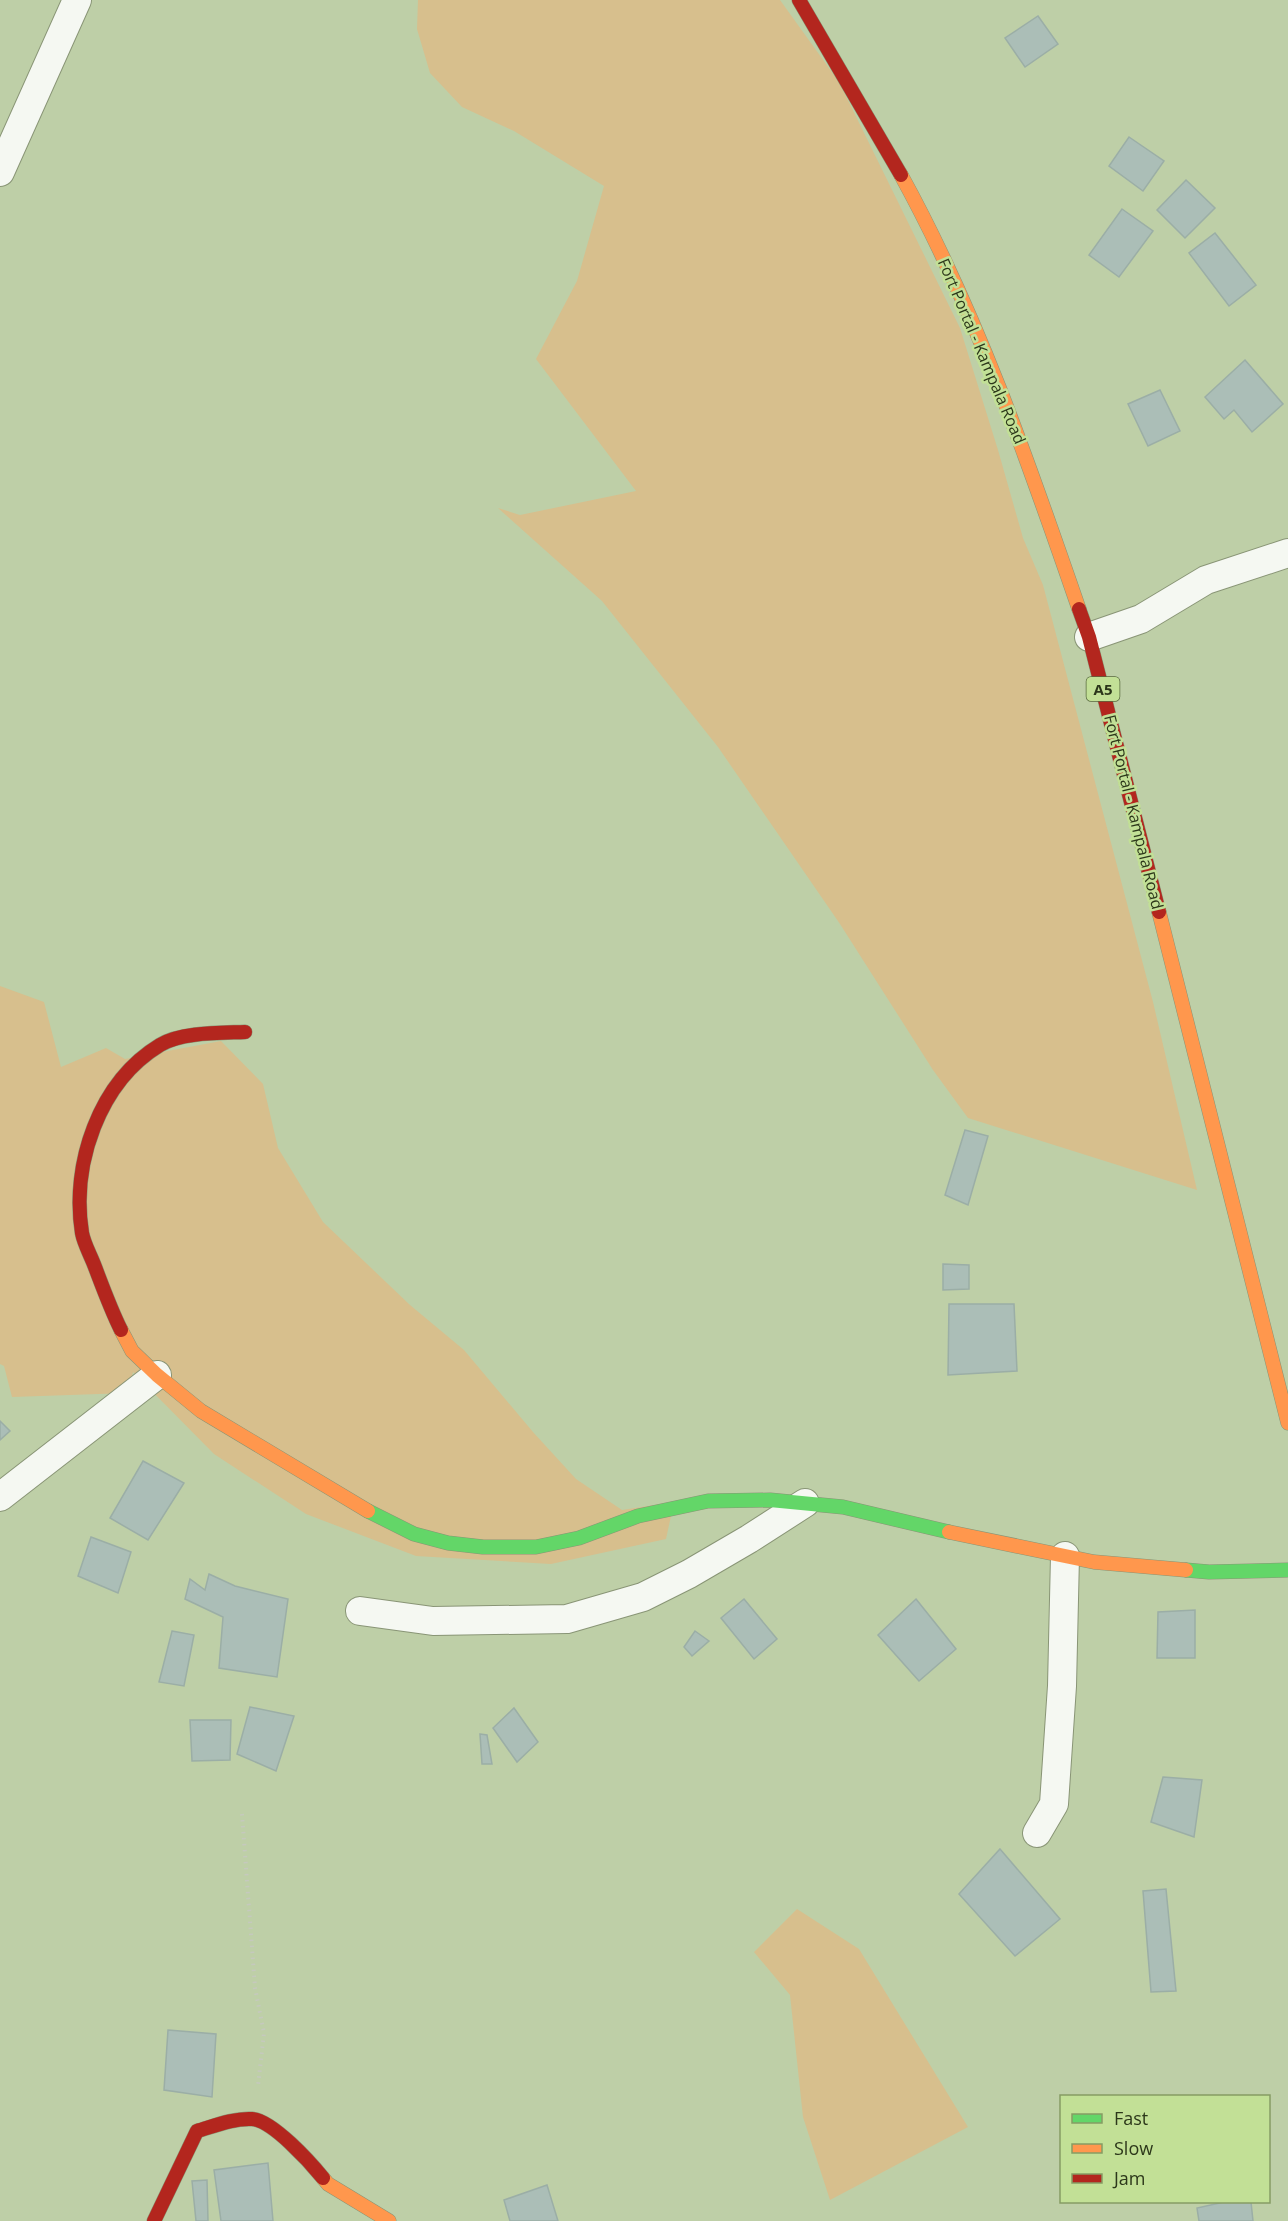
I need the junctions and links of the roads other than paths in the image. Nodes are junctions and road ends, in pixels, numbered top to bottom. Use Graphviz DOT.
graph roads {
  1 [pos="77,0"];
  2 [pos="799,0"];
  3 [pos="0,172"];
  4 [pos="1288,553"];
  5 [pos="1089,637"];
  6 [pos="245,1032"];
  7 [pos="157,1375"];
  8 [pos="1288,1423"];
  9 [pos="0,1497"];
  10 [pos="805,1503"];
  11 [pos="1065,1556"];
  12 [pos="1288,1570"];
  13 [pos="360,1611"];
  14 [pos="1036,1833"];
  15 [pos="154,2221"];
  16 [pos="389,2221"];
  1 -- 3 [label="street"];
  2 -- 5 [label="main road, Fort Portal - Kampala Road / A5"];
  4 -- 5 [label="street"];
  5 -- 8 [label="main road, Fort Portal - Kampala Road / A5"];
  6 -- 7 [label="main road"];
  7 -- 9 [label="street"];
  7 -- 10 [label="main road"];
  10 -- 11 [label="main road"];
  10 -- 13 [label="street"];
  11 -- 12 [label="main road"];
  11 -- 14 [label="street"];
  15 -- 16 [label="main road"];
}
